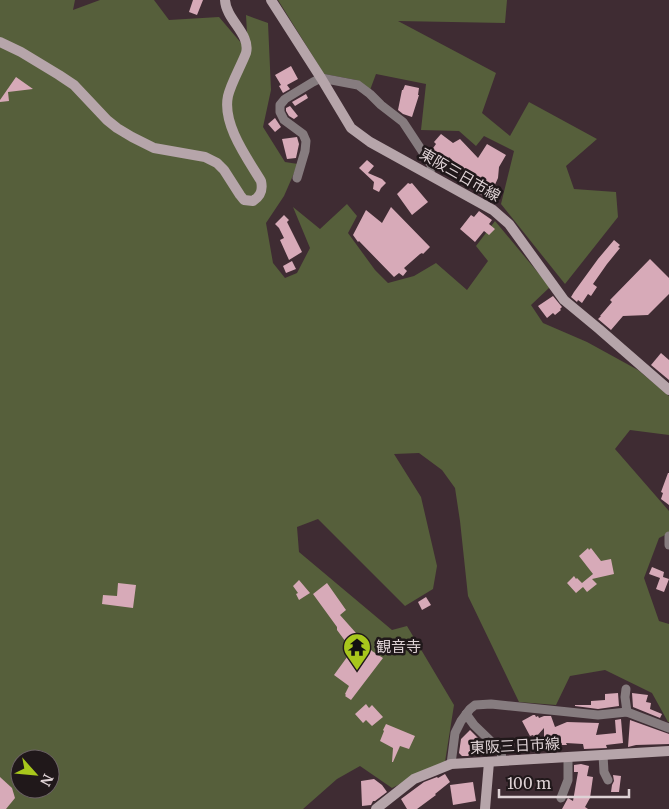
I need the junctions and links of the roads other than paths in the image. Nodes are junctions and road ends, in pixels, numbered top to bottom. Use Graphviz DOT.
graph roads {
  1 [pos="225,0"];
  2 [pos="271,0"];
  3 [pos="0,42"];
  4 [pos="321,78"];
  5 [pos="429,174"];
  6 [pos="297,178"];
  7 [pos="669,390"];
  8 [pos="669,536"];
  9 [pos="669,545"];
  10 [pos="626,689"];
  11 [pos="627,712"];
  12 [pos="466,714"];
  13 [pos="669,728"];
  14 [pos="669,751"];
  15 [pos="604,755"];
  16 [pos="568,757"];
  17 [pos="502,761"];
  18 [pos="489,762"];
  19 [pos="451,764"];
  20 [pos="608,780"];
  21 [pos="561,798"];
  22 [pos="380,808"];
  23 [pos="485,809"];
  1 -- 3 [label="main road"];
  2 -- 4 [label="main road, 東阪三日市線"];
  4 -- 5 [label="main road, 東阪三日市線"];
  4 -- 5 [label="street"];
  4 -- 6 [label="street"];
  5 -- 7 [label="main road, 東阪三日市線"];
  8 -- 9 [label="street"];
  10 -- 11 [label="street"];
  11 -- 12 [label="street"];
  11 -- 13 [label="street"];
  12 -- 17 [label="street"];
  12 -- 19 [label="street"];
  14 -- 15 [label="main road, 東阪三日市線"];
  15 -- 16 [label="main road, 東阪三日市線"];
  15 -- 20 [label="street"];
  16 -- 17 [label="main road, 東阪三日市線"];
  16 -- 21 [label="street"];
  17 -- 18 [label="main road, 東阪三日市線"];
  18 -- 19 [label="main road, 東阪三日市線"];
  18 -- 23 [label="main road"];
  19 -- 22 [label="main road, 東阪三日市線"];
}
